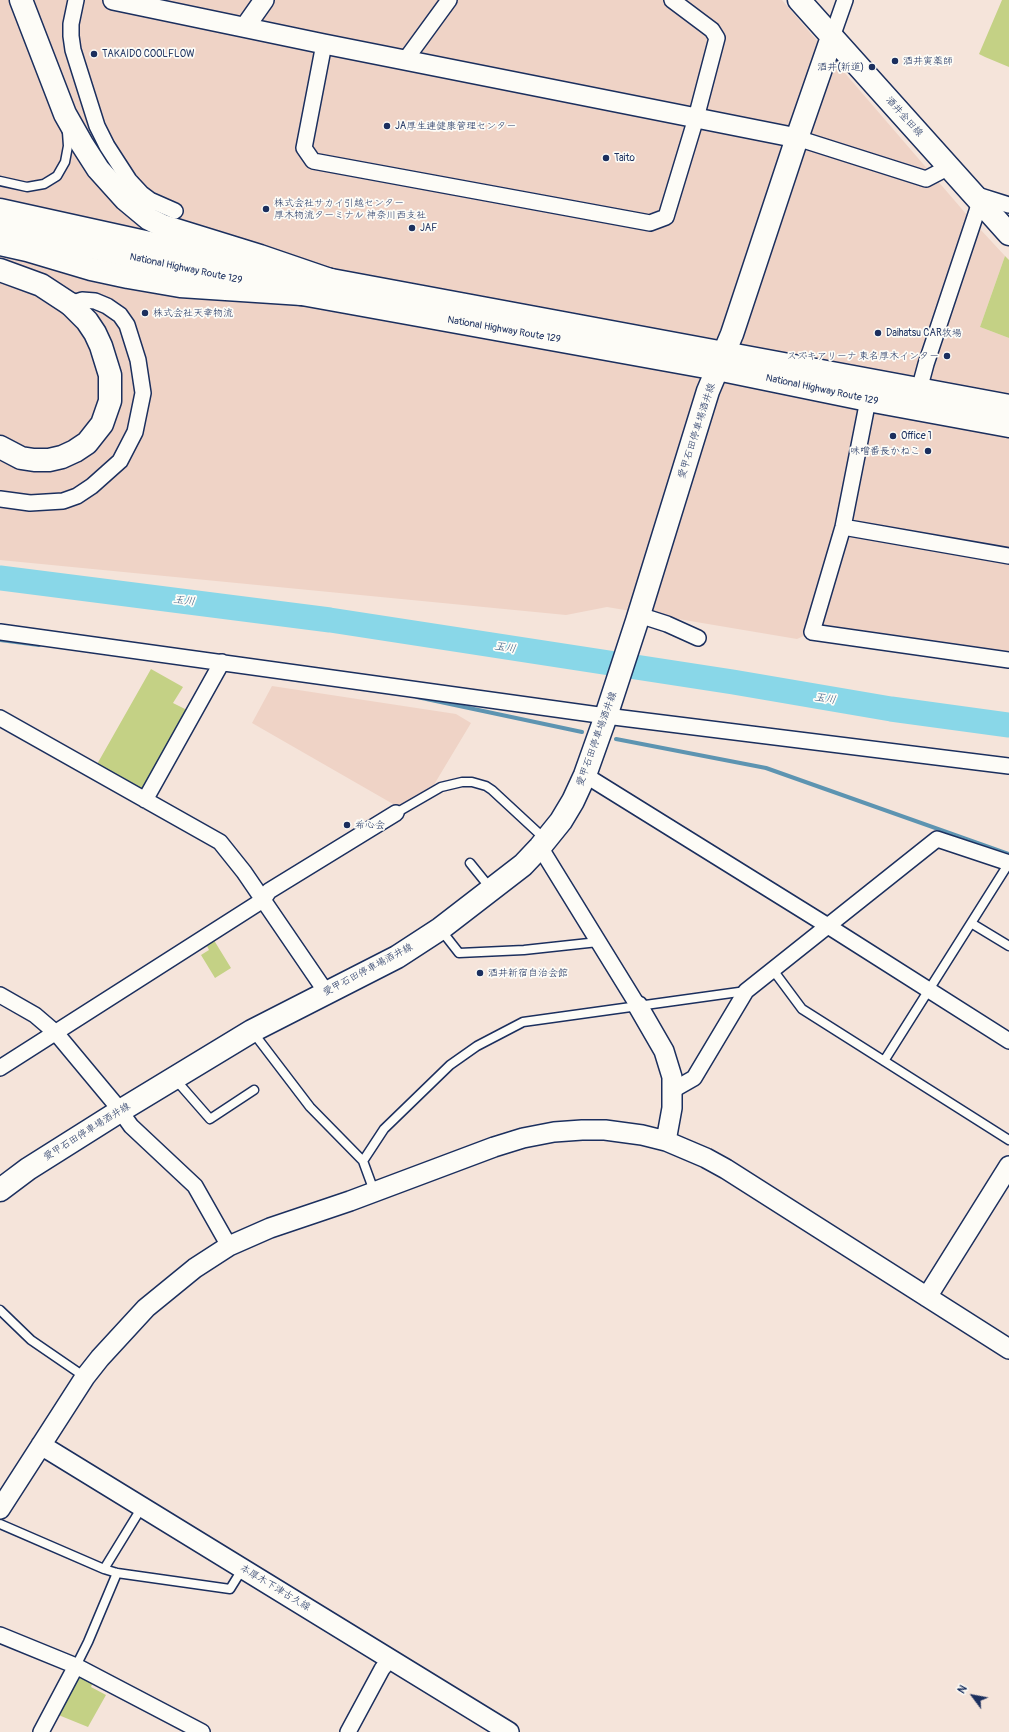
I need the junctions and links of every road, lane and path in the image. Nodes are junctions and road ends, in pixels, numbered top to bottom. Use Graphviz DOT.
graph roads {
  1 [pos="21,0"];
  2 [pos="76,0"];
  3 [pos="113,0"];
  4 [pos="264,0"];
  5 [pos="449,0"];
  6 [pos="672,0"];
  7 [pos="799,0"];
  8 [pos="845,0"];
  9 [pos="245,27"];
  10 [pos="832,37"];
  11 [pos="324,44"];
  12 [pos="406,59"];
  13 [pos="65,114"];
  14 [pos="696,118"];
  15 [pos="797,138"];
  16 [pos="949,168"];
  17 [pos="0,181"];
  18 [pos="977,198"];
  19 [pos="1009,205"];
  20 [pos="0,210"];
  21 [pos="175,211"];
  22 [pos="0,227"];
  23 [pos="1009,234"];
  24 [pos="0,244"];
  25 [pos="0,270"];
  26 [pos="336,282"];
  27 [pos="302,294"];
  28 [pos="70,304"];
  29 [pos="721,361"];
  30 [pos="919,390"];
  31 [pos="868,400"];
  32 [pos="1009,406"];
  33 [pos="1009,426"];
  34 [pos="0,447"];
  35 [pos="0,499"];
  36 [pos="843,527"];
  37 [pos="1009,556"];
  38 [pos="638,618"];
  39 [pos="0,632"];
  40 [pos="698,638"];
  41 [pos="1009,660"];
  42 [pos="222,662"];
  43 [pos="609,707"];
  44 [pos="0,718"];
  45 [pos="1009,766"];
  46 [pos="585,775"];
  47 [pos="145,800"];
  48 [pos="396,813"];
  49 [pos="543,844"];
  50 [pos="470,863"];
  51 [pos="1009,863"];
  52 [pos="492,890"];
  53 [pos="263,900"];
  54 [pos="971,923"];
  55 [pos="828,926"];
  56 [pos="440,929"];
  57 [pos="598,942"];
  58 [pos="1009,946"];
  59 [pos="773,970"];
  60 [pos="928,990"];
  61 [pos="746,991"];
  62 [pos="326,992"];
  63 [pos="0,995"];
  64 [pos="638,1006"];
  65 [pos="252,1031"];
  66 [pos="56,1033"];
  67 [pos="1009,1041"];
  68 [pos="884,1061"];
  69 [pos="0,1068"];
  70 [pos="174,1078"];
  71 [pos="254,1090"];
  72 [pos="673,1090"];
  73 [pos="120,1111"];
  74 [pos="1009,1140"];
  75 [pos="666,1141"];
  76 [pos="363,1161"];
  77 [pos="1009,1166"];
  78 [pos="0,1190"];
  79 [pos="374,1191"];
  80 [pos="229,1246"];
  81 [pos="927,1297"];
  82 [pos="0,1310"];
  83 [pos="1009,1349"];
  84 [pos="85,1377"];
  85 [pos="41,1445"];
  86 [pos="142,1507"];
  87 [pos="0,1509"];
  88 [pos="0,1524"];
  89 [pos="243,1568"];
  90 [pos="104,1569"];
  91 [pos="117,1573"];
  92 [pos="0,1635"];
  93 [pos="390,1659"];
  94 [pos="76,1666"];
  95 [pos="40,1732"];
  96 [pos="202,1732"];
  97 [pos="348,1732"];
  98 [pos="509,1732"];
  1 -- 13 [label="main road"];
  2 -- 21 [label="street"];
  3 -- 9 [label="street"];
  4 -- 9 [label="street"];
  5 -- 12 [label="street"];
  6 -- 14 [label="street"];
  7 -- 10 [label="main road, 酒井金田線"];
  8 -- 10 [label="street"];
  9 -- 11 [label="street"];
  10 -- 15 [label="main road, 愛甲石田停車場酒井線"];
  10 -- 16 [label="main road, 酒井金田線"];
  11 -- 12 [label="street"];
  11 -- 14 [label="street"];
  12 -- 14 [label="street"];
  13 -- 17 [label="lane"];
  13 -- 26 [label="main road"];
  14 -- 15 [label="street"];
  15 -- 16 [label="street"];
  15 -- 29 [label="main road, 愛甲石田停車場酒井線"];
  16 -- 18 [label="main road, 酒井金田線"];
  18 -- 19 [label="street"];
  18 -- 23 [label="main road, 酒井金田線"];
  18 -- 30 [label="street"];
  20 -- 26 [label="main road, National Highway Route 129"];
  22 -- 27 [label="main road, National Highway Route 129"];
  24 -- 27 [label="main road"];
  25 -- 28 [label="main road"];
  26 -- 29 [label="main road, National Highway Route 129"];
  27 -- 29 [label="main road, National Highway Route 129"];
  28 -- 34 [label="main road"];
  28 -- 35 [label="street"];
  29 -- 30 [label="main road, National Highway Route 129"];
  29 -- 31 [label="main road, National Highway Route 129"];
  29 -- 38 [label="main road, 愛甲石田停車場酒井線"];
  30 -- 32 [label="main road, National Highway Route 129"];
  31 -- 33 [label="main road, National Highway Route 129"];
  31 -- 36 [label="street"];
  36 -- 37 [label="street"];
  36 -- 41 [label="street"];
  38 -- 40 [label="street"];
  38 -- 43 [label="main road, 愛甲石田停車場酒井線"];
  39 -- 42 [label="street"];
  42 -- 43 [label="street"];
  42 -- 47 [label="street"];
  43 -- 45 [label="street"];
  43 -- 46 [label="main road, 愛甲石田停車場酒井線"];
  44 -- 47 [label="street"];
  46 -- 49 [label="main road, 愛甲石田停車場酒井線"];
  46 -- 55 [label="street"];
  47 -- 53 [label="street"];
  48 -- 49 [label="lane"];
  48 -- 53 [label="street"];
  49 -- 52 [label="main road, 愛甲石田停車場酒井線"];
  49 -- 57 [label="street"];
  50 -- 52 [label="lane"];
  51 -- 54 [label="lane"];
  51 -- 55 [label="street"];
  52 -- 56 [label="main road, 愛甲石田停車場酒井線"];
  53 -- 62 [label="street"];
  53 -- 66 [label="street"];
  54 -- 58 [label="lane"];
  54 -- 60 [label="lane"];
  55 -- 59 [label="street"];
  55 -- 60 [label="street"];
  56 -- 57 [label="lane"];
  56 -- 62 [label="main road, 愛甲石田停車場酒井線"];
  57 -- 64 [label="street"];
  59 -- 61 [label="street"];
  59 -- 68 [label="lane"];
  60 -- 67 [label="street"];
  60 -- 68 [label="lane"];
  61 -- 64 [label="lane"];
  61 -- 72 [label="street"];
  62 -- 65 [label="main road, 愛甲石田停車場酒井線"];
  63 -- 66 [label="street"];
  64 -- 72 [label="street"];
  64 -- 76 [label="lane"];
  65 -- 70 [label="main road, 愛甲石田停車場酒井線"];
  65 -- 76 [label="lane"];
  66 -- 69 [label="street"];
  66 -- 73 [label="street"];
  68 -- 74 [label="lane"];
  70 -- 71 [label="lane"];
  70 -- 73 [label="main road, 愛甲石田停車場酒井線"];
  72 -- 75 [label="street"];
  73 -- 78 [label="main road, 愛甲石田停車場酒井線"];
  73 -- 80 [label="street"];
  75 -- 79 [label="street"];
  75 -- 81 [label="street"];
  76 -- 79 [label="lane"];
  77 -- 81 [label="street"];
  79 -- 80 [label="street"];
  80 -- 84 [label="street"];
  81 -- 83 [label="street"];
  82 -- 84 [label="lane"];
  84 -- 85 [label="street"];
  85 -- 86 [label="street, 本厚木下津古久線"];
  85 -- 87 [label="street"];
  86 -- 89 [label="street, 本厚木下津古久線"];
  86 -- 90 [label="lane"];
  88 -- 90 [label="lane"];
  89 -- 91 [label="lane"];
  89 -- 93 [label="street, 本厚木下津古久線"];
  90 -- 91 [label="lane"];
  91 -- 94 [label="lane"];
  92 -- 94 [label="street"];
  93 -- 97 [label="street"];
  93 -- 98 [label="street, 本厚木下津古久線"];
  94 -- 95 [label="street"];
  94 -- 96 [label="street"];
}
